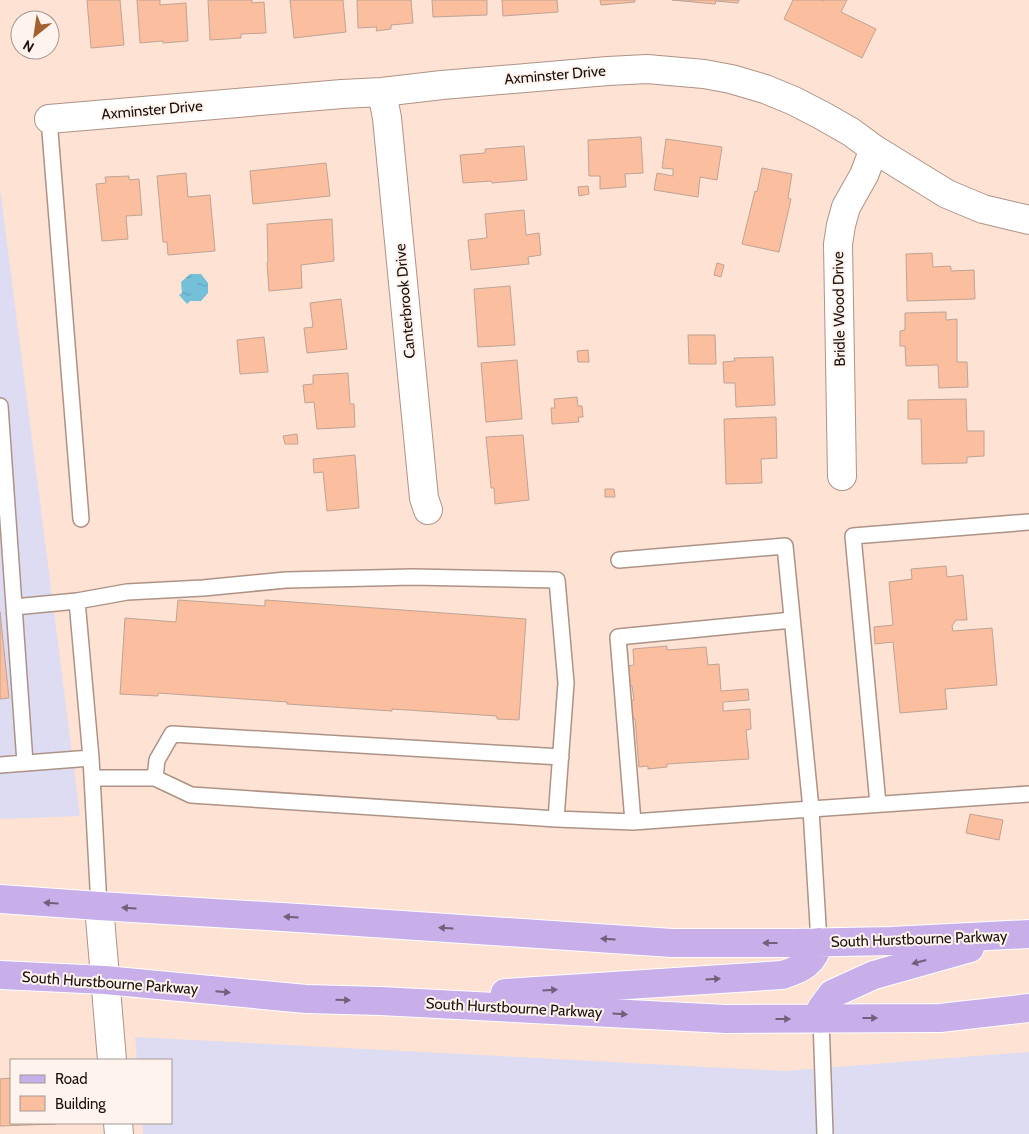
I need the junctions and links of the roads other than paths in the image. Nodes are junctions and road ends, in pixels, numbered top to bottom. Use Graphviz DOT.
graph roads {
  1 [pos="382,92"];
  2 [pos="49,119"];
  3 [pos="874,149"];
  4 [pos="1029,220"];
  5 [pos="0,406"];
  6 [pos="842,476"];
  7 [pos="428,510"];
  8 [pos="81,518"];
  9 [pos="1029,522"];
  10 [pos="619,560"];
  11 [pos="77,601"];
  12 [pos="14,607"];
  13 [pos="792,620"];
  14 [pos="560,757"];
  15 [pos="91,758"];
  16 [pos="26,763"];
  17 [pos="0,765"];
  18 [pos="92,778"];
  19 [pos="155,778"];
  20 [pos="1029,794"];
  21 [pos="878,804"];
  22 [pos="811,809"];
  23 [pos="556,820"];
  24 [pos="633,822"];
  25 [pos="0,899"];
  26 [pos="100,906"];
  27 [pos="1023,935"];
  28 [pos="819,942"];
  29 [pos="0,975"];
  30 [pos="105,980"];
  31 [pos="380,1001"];
  32 [pos="1029,1008"];
  33 [pos="821,1018"];
  34 [pos="112,1059"];
  35 [pos="824,1134"];
  1 -- 2 [label="street, Axminster Drive"];
  1 -- 3 [label="street, Axminster Drive"];
  1 -- 7 [label="street, Canterbrook Drive"];
  2 -- 8 [label="lane"];
  3 -- 4 [label="street, Axminster Drive"];
  3 -- 6 [label="street, Bridle Wood Drive"];
  5 -- 12 [label="lane"];
  9 -- 21 [label="lane"];
  10 -- 13 [label="lane"];
  11 -- 12 [label="lane"];
  11 -- 14 [label="lane"];
  11 -- 15 [label="lane"];
  12 -- 16 [label="lane"];
  13 -- 22 [label="lane"];
  13 -- 24 [label="lane"];
  14 -- 19 [label="lane"];
  14 -- 23 [label="lane"];
  15 -- 16 [label="lane"];
  15 -- 18 [label="lane"];
  16 -- 17 [label="lane"];
  18 -- 19 [label="lane"];
  18 -- 26 [label="lane"];
  19 -- 23 [label="lane"];
  20 -- 21 [label="lane"];
  21 -- 22 [label="lane"];
  22 -- 24 [label="lane"];
  22 -- 28 [label="lane"];
  23 -- 24 [label="lane"];
  26 -- 25 [label="main road, South Hurstbourne Parkway, one-way"];
  28 -- 26 [label="main road, South Hurstbourne Parkway, one-way"];
  26 -- 30 [label="street"];
  27 -- 28 [label="main road, South Hurstbourne Parkway"];
  27 -- 33 [label="main road, one-way"];
  31 -- 28 [label="main road, one-way"];
  29 -- 30 [label="main road, South Hurstbourne Parkway"];
  30 -- 31 [label="main road, South Hurstbourne Parkway, one-way"];
  30 -- 34 [label="street"];
  31 -- 33 [label="main road, South Hurstbourne Parkway, one-way"];
  33 -- 32 [label="main road, South Hurstbourne Parkway, one-way"];
  33 -- 35 [label="lane"];
}
